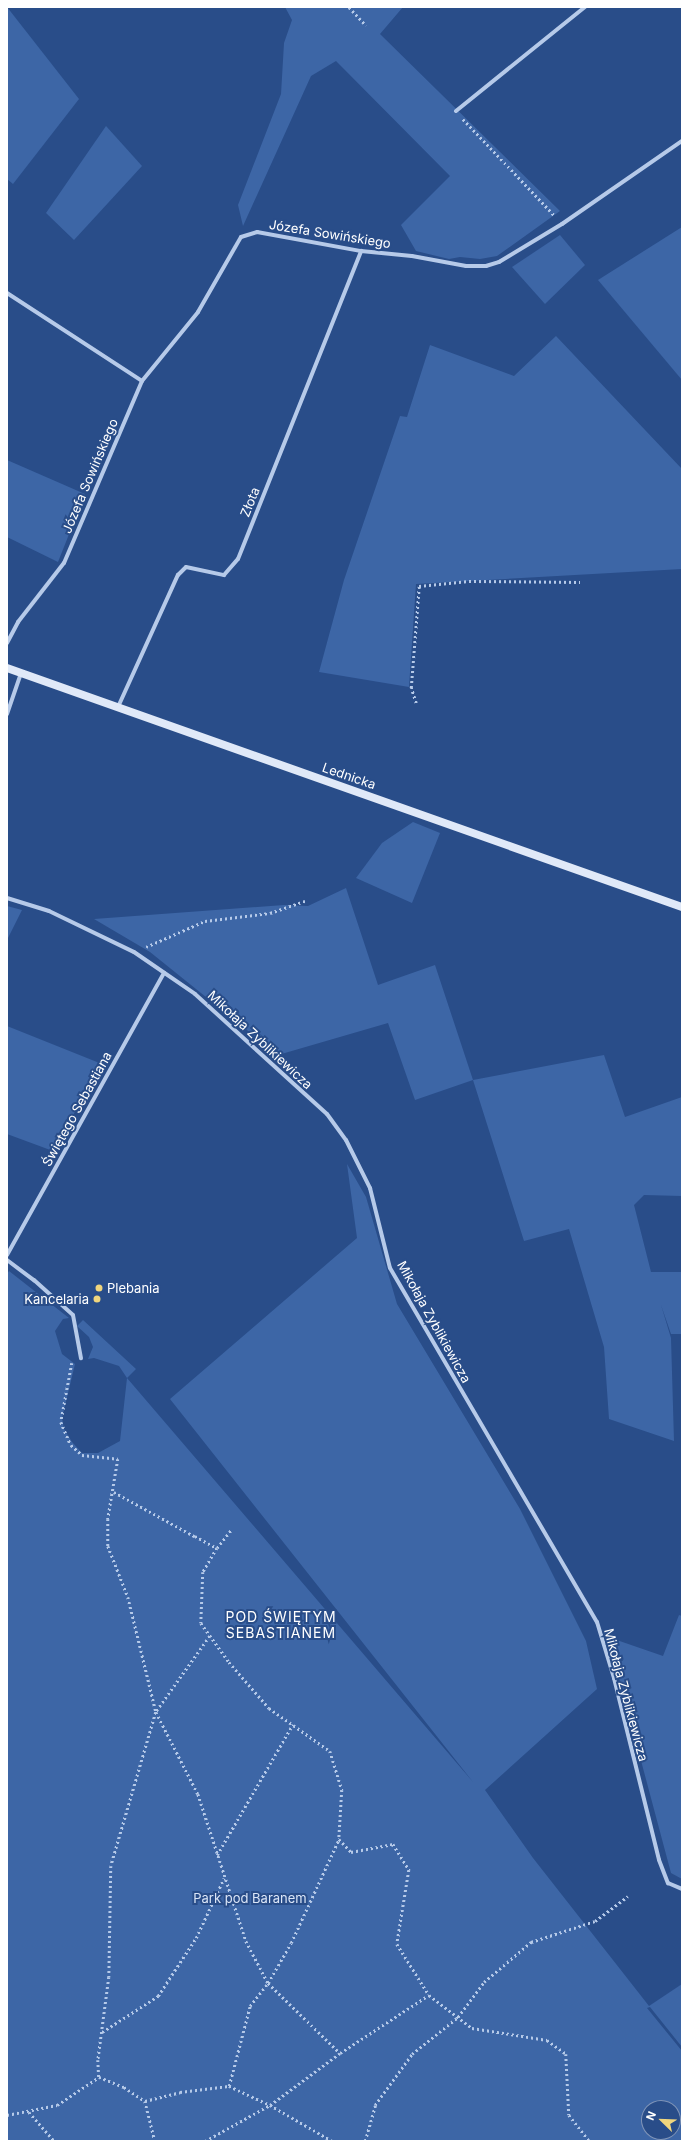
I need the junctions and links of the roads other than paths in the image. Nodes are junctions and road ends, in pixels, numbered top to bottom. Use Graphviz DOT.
graph roads {
  1 [pos="585,7"];
  2 [pos="456,111"];
  3 [pos="682,141"];
  4 [pos="361,251"];
  5 [pos="7,293"];
  6 [pos="142,381"];
  7 [pos="7,643"];
  8 [pos="7,668"];
  9 [pos="21,673"];
  10 [pos="117,707"];
  11 [pos="7,714"];
  12 [pos="7,898"];
  13 [pos="682,907"];
  14 [pos="164,973"];
  15 [pos="7,1255"];
  16 [pos="7,1260"];
  17 [pos="80,1358"];
  18 [pos="682,1889"];
  1 -- 2 [label="street"];
  3 -- 4 [label="street, Józefa Sowińskiego"];
  4 -- 6 [label="street, Józefa Sowińskiego"];
  4 -- 10 [label="street, Złota"];
  5 -- 6 [label="street"];
  6 -- 7 [label="street, Józefa Sowińskiego"];
  8 -- 9 [label="main road, Lednicka"];
  9 -- 10 [label="main road, Lednicka"];
  9 -- 11 [label="street"];
  10 -- 13 [label="main road, Lednicka"];
  12 -- 14 [label="street, Mikołaja Zyblikiewicza"];
  14 -- 15 [label="street, Świętego Sebastiana"];
  14 -- 18 [label="street, Mikołaja Zyblikiewicza"];
  16 -- 17 [label="street"];
}
